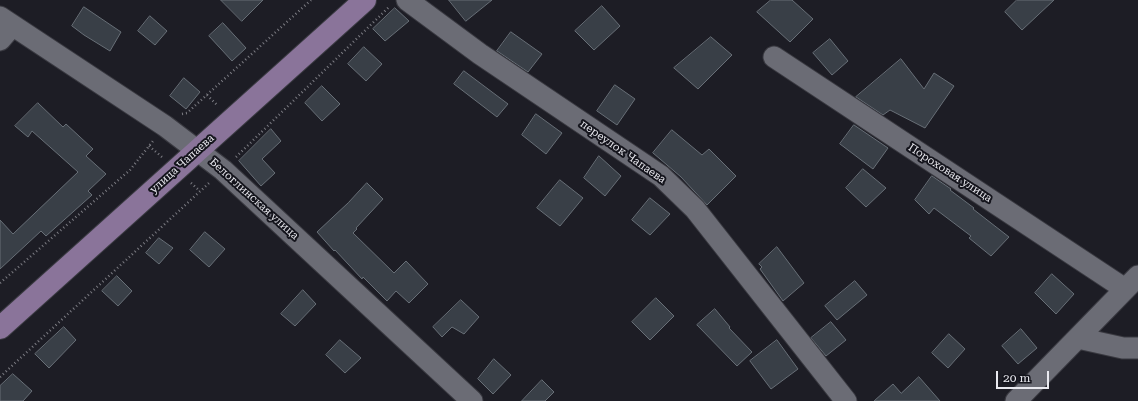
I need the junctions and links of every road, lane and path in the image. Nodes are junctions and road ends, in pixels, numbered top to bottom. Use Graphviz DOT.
graph roads {
  1 [pos="365,0"];
  2 [pos="399,2"];
  3 [pos="4,28"];
  4 [pos="774,57"];
  5 [pos="198,150"];
  6 [pos="223,170"];
  7 [pos="1132,282"];
  8 [pos="0,328"];
  9 [pos="1078,338"];
  10 [pos="1138,348"];
  11 [pos="0,377"];
  12 [pos="472,401"];
  13 [pos="846,401"];
  14 [pos="1016,401"];
  1 -- 5 [label="main road, улица Чапаева"];
  2 -- 6 [label="path"];
  2 -- 13 [label="street, переулок Чапаева"];
  3 -- 5 [label="street, Белоглинская улица"];
  4 -- 7 [label="street, Пороховая улица"];
  5 -- 6 [label="street, Белоглинская улица"];
  5 -- 8 [label="main road, улица Чапаева"];
  6 -- 11 [label="path"];
  6 -- 12 [label="street, Белоглинская улица"];
  7 -- 9 [label="street, Пороховая улица"];
  9 -- 10 [label="street"];
  9 -- 14 [label="street, Пороховая улица"];
}
